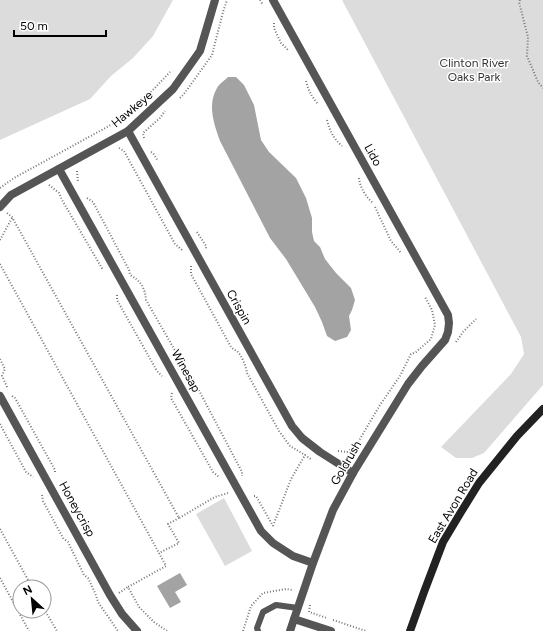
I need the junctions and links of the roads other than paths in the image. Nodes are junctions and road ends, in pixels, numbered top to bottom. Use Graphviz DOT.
graph roads {
  1 [pos="215,0"];
  2 [pos="273,0"];
  3 [pos="128,132"];
  4 [pos="59,169"];
  5 [pos="2,209"];
  6 [pos="449,323"];
  7 [pos="0,396"];
  8 [pos="543,409"];
  9 [pos="353,473"];
  10 [pos="313,563"];
  11 [pos="298,608"];
  12 [pos="294,619"];
  13 [pos="137,631"];
  14 [pos="258,631"];
  15 [pos="290,631"];
  16 [pos="331,631"];
  17 [pos="410,631"];
  1 -- 3 [label="street, Hawkeye"];
  2 -- 6 [label="street, Lido"];
  3 -- 4 [label="street, Hawkeye"];
  3 -- 9 [label="street, Crispin"];
  4 -- 5 [label="street, Hawkeye"];
  4 -- 10 [label="street, Winesap"];
  6 -- 9 [label="street, Goldrush"];
  7 -- 13 [label="street, Honeycrisp"];
  8 -- 17 [label="main road, East Avon Road"];
  9 -- 10 [label="street, Goldrush"];
  10 -- 11 [label="street, Goldrush"];
  11 -- 12 [label="street, Goldrush"];
  11 -- 14 [label="lane"];
  12 -- 15 [label="street, Goldrush"];
  12 -- 16 [label="street"];
}
